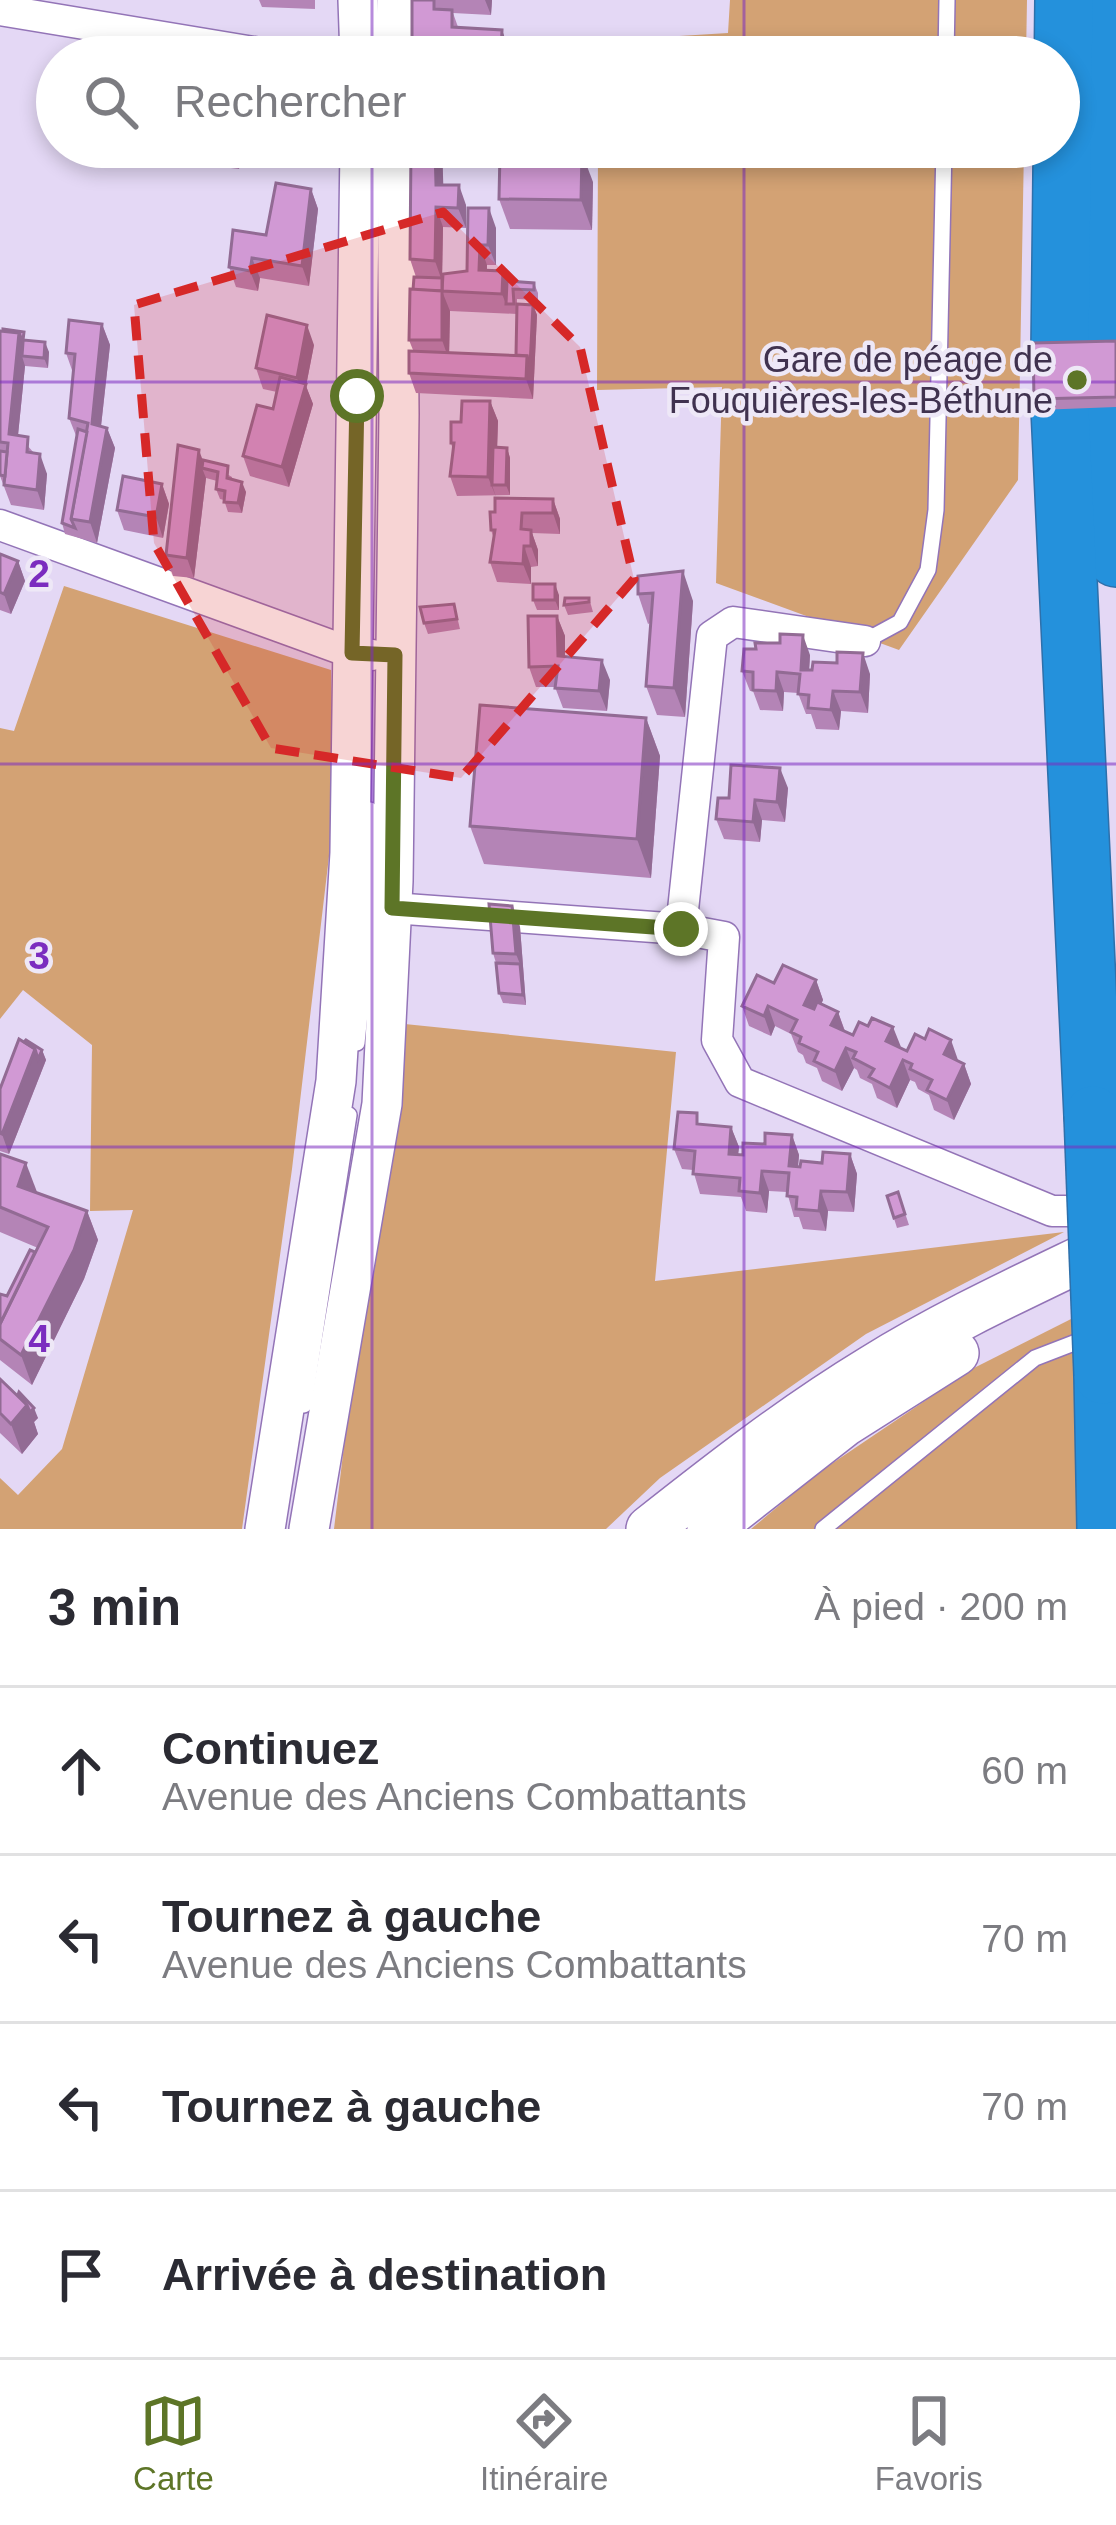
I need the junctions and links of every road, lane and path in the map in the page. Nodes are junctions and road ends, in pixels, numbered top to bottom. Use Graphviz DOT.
graph roads {
  1 [pos="358,0"];
  2 [pos="947,0"];
  3 [pos="1064,0"];
  4 [pos="1108,0"];
  5 [pos="0,10"];
  6 [pos="157,36"];
  7 [pos="359,36"];
  8 [pos="946,36"];
  9 [pos="1066,36"];
  10 [pos="360,168"];
  11 [pos="374,168"];
  12 [pos="397,168"];
  13 [pos="944,168"];
  14 [pos="1075,168"];
  15 [pos="1113,221"];
  16 [pos="1087,352"];
  17 [pos="1087,408"];
  18 [pos="0,525"];
  19 [pos="1116,558"];
  20 [pos="865,641"];
  21 [pos="372,660"];
  22 [pos="370,785"];
  23 [pos="392,908"];
  24 [pos="681,929"];
  25 [pos="1116,1195"];
  26 [pos="1116,1242"];
  27 [pos="1116,1275"];
  28 [pos="1109,1351"];
  29 [pos="302,1418"];
  30 [pos="265,1529"];
  31 [pos="309,1529"];
  32 [pos="649,1529"];
  33 [pos="710,1529"];
  34 [pos="823,1529"];
  35 [pos="1106,1529"];
  1 -- 7 [label="street"];
  2 -- 8 [label="lane"];
  3 -- 9 [label="highway"];
  4 -- 15 [label="highway"];
  5 -- 6 [label="street"];
  10 -- 21 [label="street"];
  11 -- 21 [label="lane"];
  12 -- 21 [label="street"];
  13 -- 20 [label="lane"];
  14 -- 16 [label="highway"];
  15 -- 16 [label="highway"];
  17 -- 19 [label="highway"];
  17 -- 28 [label="highway, bridge"];
  18 -- 21 [label="street"];
  20 -- 24 [label="street"];
  21 -- 23 [label="street"];
  21 -- 30 [label="street"];
  22 -- 29 [label="lane"];
  23 -- 24 [label="street"];
  23 -- 31 [label="street"];
  24 -- 25 [label="street"];
  26 -- 32 [label="main road"];
  27 -- 33 [label="main road"];
  28 -- 34 [label="lane"];
  28 -- 35 [label="highway"];
}
